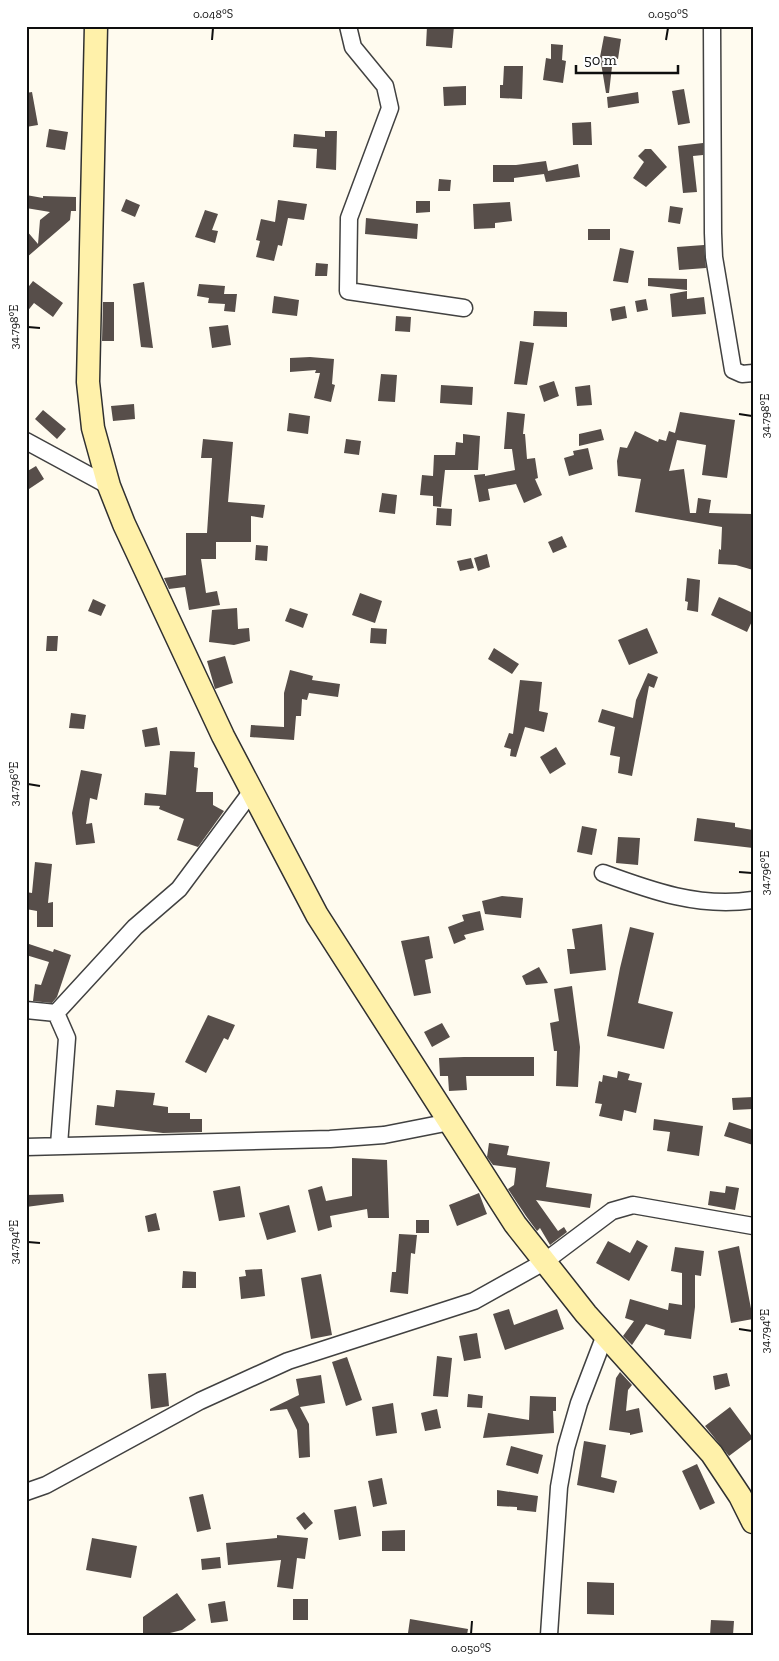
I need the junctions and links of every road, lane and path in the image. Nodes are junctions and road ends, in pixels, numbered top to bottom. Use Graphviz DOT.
graph roads {
  1 [pos="96,26"];
  2 [pos="348,26"];
  3 [pos="712,26"];
  4 [pos="464,308"];
  5 [pos="753,373"];
  6 [pos="26,441"];
  7 [pos="109,486"];
  8 [pos="252,791"];
  9 [pos="603,873"];
  10 [pos="753,900"];
  11 [pos="26,1010"];
  12 [pos="56,1013"];
  13 [pos="450,1122"];
  14 [pos="59,1145"];
  15 [pos="26,1147"];
  16 [pos="753,1226"];
  17 [pos="544,1262"];
  18 [pos="605,1335"];
  19 [pos="26,1492"];
  20 [pos="753,1522"];
  21 [pos="549,1635"];
  1 -- 7 [label="street"];
  2 -- 4 [label="street"];
  3 -- 5 [label="street"];
  6 -- 7 [label="street"];
  7 -- 8 [label="street"];
  8 -- 12 [label="street"];
  8 -- 13 [label="street"];
  9 -- 10 [label="street"];
  11 -- 12 [label="street"];
  12 -- 14 [label="street"];
  13 -- 14 [label="street"];
  13 -- 17 [label="street"];
  14 -- 15 [label="street"];
  16 -- 17 [label="street"];
  17 -- 18 [label="street"];
  17 -- 19 [label="street"];
  18 -- 20 [label="street"];
  18 -- 21 [label="street"];
}
